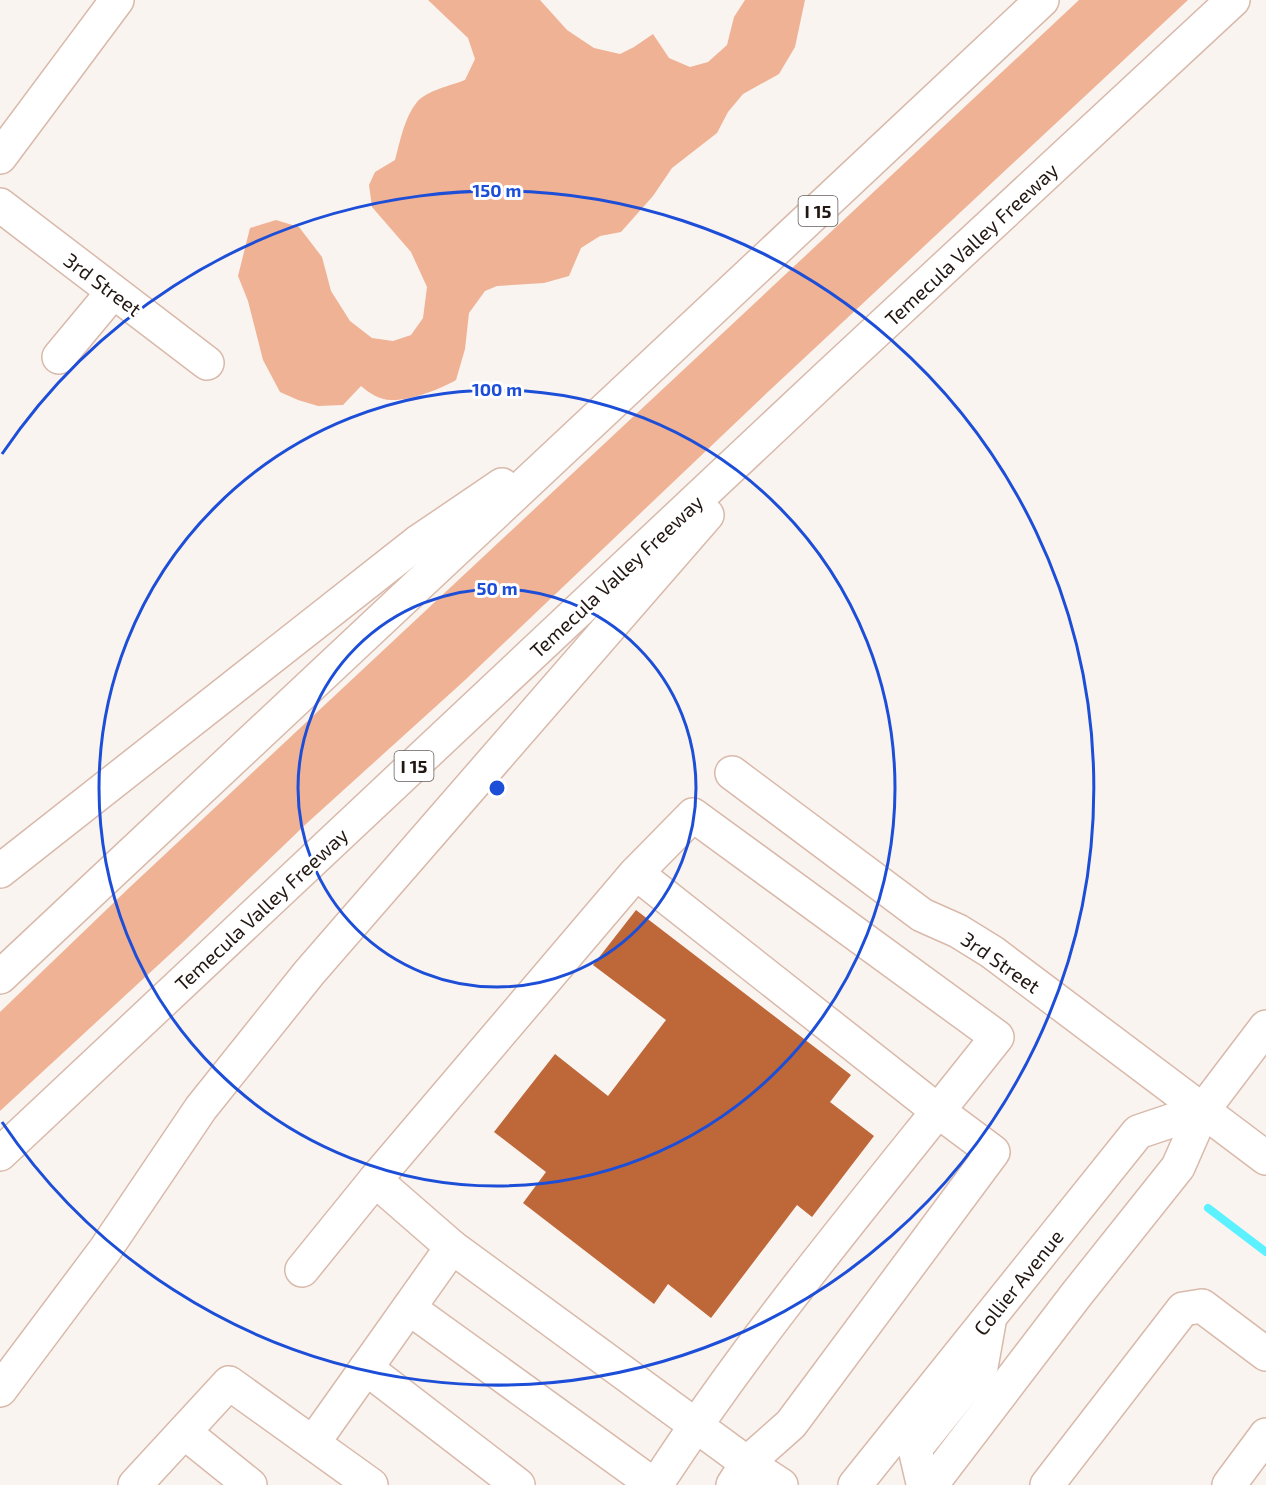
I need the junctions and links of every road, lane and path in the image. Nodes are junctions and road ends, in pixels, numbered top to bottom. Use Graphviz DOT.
graph roads {
  1 [pos="117,0"];
  2 [pos="1042,0"];
  3 [pos="1233,0"];
  4 [pos="0,157"];
  5 [pos="0,205"];
  6 [pos="113,292"];
  7 [pos="59,357"];
  8 [pos="207,363"];
  9 [pos="827,377"];
  10 [pos="593,423"];
  11 [pos="732,773"];
  12 [pos="0,871"];
  13 [pos="636,873"];
  14 [pos="0,977"];
  15 [pos="1266,1027"];
  16 [pos="1203,1110"];
  17 [pos="938,1111"];
  18 [pos="0,1154"];
  19 [pos="1266,1158"];
  20 [pos="375,1180"];
  21 [pos="452,1248"];
  22 [pos="302,1270"];
  23 [pos="409,1308"];
  24 [pos="990,1317"];
  25 [pos="1266,1354"];
  26 [pos="366,1368"];
  27 [pos="0,1390"];
  28 [pos="694,1425"];
  29 [pos="184,1432"];
  30 [pos="1266,1435"];
  31 [pos="313,1443"];
  32 [pos="740,1474"];
  33 [pos="135,1485"];
  34 [pos="250,1485"];
  35 [pos="371,1485"];
  36 [pos="518,1485"];
  37 [pos="655,1485"];
  38 [pos="781,1485"];
  39 [pos="855,1485"];
  40 [pos="926,1485"];
  41 [pos="931,1485"];
  42 [pos="1047,1485"];
  43 [pos="1228,1485"];
  1 -- 4 [label="main road"];
  2 -- 10 [label="main road, I 15"];
  3 -- 9 [label="main road, Temecula Valley Freeway / I 15"];
  5 -- 6 [label="main road, 3rd Street"];
  6 -- 7 [label="main road"];
  6 -- 8 [label="main road, 3rd Street"];
  9 -- 18 [label="main road, Temecula Valley Freeway / I 15"];
  9 -- 27 [label="main road"];
  10 -- 12 [label="main road"];
  10 -- 14 [label="main road, I 15"];
  11 -- 16 [label="main road, 3rd Street"];
  13 -- 17 [label="main road"];
  13 -- 17 [label="main road"];
  13 -- 20 [label="main road"];
  15 -- 16 [label="main road"];
  16 -- 19 [label="main road, 3rd Street"];
  16 -- 24 [label="main road, Collier Avenue"];
  16 -- 41 [label="main road"];
  17 -- 28 [label="main road"];
  17 -- 32 [label="main road"];
  20 -- 21 [label="main road"];
  20 -- 22 [label="main road"];
  21 -- 23 [label="main road"];
  21 -- 28 [label="main road"];
  23 -- 26 [label="main road"];
  23 -- 37 [label="main road"];
  24 -- 39 [label="main road, Collier Avenue"];
  24 -- 40 [label="main road"];
  25 -- 42 [label="main road"];
  26 -- 31 [label="main road"];
  26 -- 36 [label="main road"];
  28 -- 32 [label="main road"];
  28 -- 37 [label="main road"];
  29 -- 31 [label="main road"];
  29 -- 33 [label="main road"];
  29 -- 34 [label="main road"];
  30 -- 43 [label="main road"];
  31 -- 35 [label="main road"];
  32 -- 38 [label="main road"];
}
